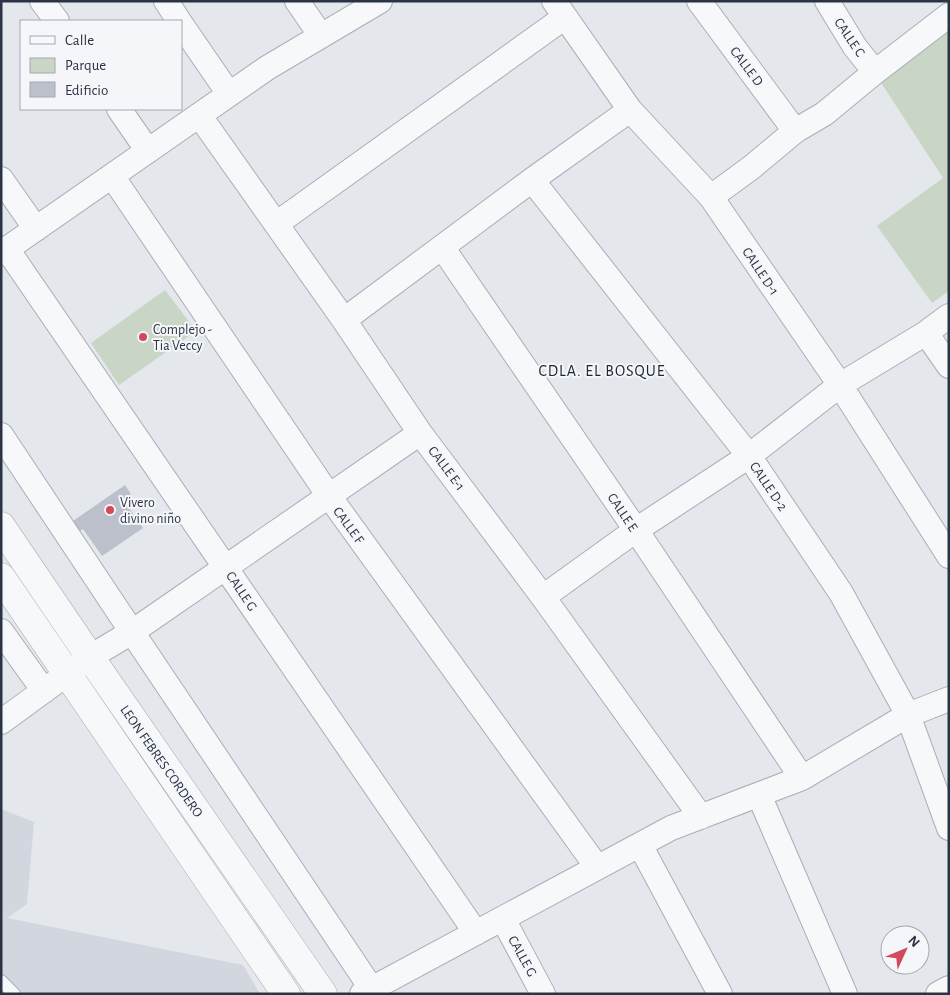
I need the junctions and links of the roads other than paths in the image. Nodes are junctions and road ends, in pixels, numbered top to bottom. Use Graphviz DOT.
graph roads {
  1 [pos="42,1"];
  2 [pos="166,1"];
  3 [pos="297,1"];
  4 [pos="380,1"];
  5 [pos="699,1"];
  6 [pos="827,1"];
  7 [pos="559,9"];
  8 [pos="949,15"];
  9 [pos="55,20"];
  10 [pos="178,20"];
  11 [pos="182,26"];
  12 [pos="321,36"];
  13 [pos="875,72"];
  14 [pos="229,94"];
  15 [pos="120,110"];
  16 [pos="630,110"];
  17 [pos="199,115"];
  18 [pos="795,131"];
  19 [pos="148,150"];
  20 [pos="112,176"];
  21 [pos="1,179"];
  22 [pos="532,180"];
  23 [pos="711,197"];
  24 [pos="276,224"];
  25 [pos="36,229"];
  26 [pos="442,247"];
  27 [pos="4,251"];
  28 [pos="949,316"];
  29 [pos="344,320"];
  30 [pos="926,333"];
  31 [pos="949,366"];
  32 [pos="840,385"];
  33 [pos="420,433"];
  34 [pos="1,435"];
  35 [pos="749,456"];
  36 [pos="329,496"];
  37 [pos="1,526"];
  38 [pos="636,530"];
  39 [pos="949,556"];
  40 [pos="226,568"];
  41 [pos="1,577"];
  42 [pos="543,597"];
  43 [pos="1,631"];
  44 [pos="132,632"];
  45 [pos="90,657"];
  46 [pos="67,674"];
  47 [pos="44,691"];
  48 [pos="949,699"];
  49 [pos="908,715"];
  50 [pos="1,722"];
  51 [pos="802,778"];
  52 [pos="759,795"];
  53 [pos="701,817"];
  54 [pos="949,828"];
  55 [pos="640,845"];
  56 [pos="596,867"];
  57 [pos="503,919"];
  58 [pos="476,934"];
  59 [pos="1,981"];
  60 [pos="949,988"];
  61 [pos="370,992"];
  62 [pos="14,994"];
  63 [pos="286,994"];
  64 [pos="323,994"];
  65 [pos="543,994"];
  66 [pos="720,994"];
  67 [pos="845,994"];
  68 [pos="938,994"];
  1 -- 9 [label="street"];
  2 -- 10 [label="street"];
  3 -- 12 [label="street"];
  4 -- 12 [label="street"];
  5 -- 18 [label="street, CALLE D"];
  6 -- 13 [label="street, CALLE C"];
  7 -- 16 [label="street, CALLE D-1"];
  7 -- 24 [label="street"];
  8 -- 13 [label="street"];
  11 -- 14 [label="street"];
  12 -- 14 [label="street"];
  13 -- 18 [label="street"];
  14 -- 17 [label="street"];
  15 -- 19 [label="street"];
  16 -- 22 [label="street"];
  16 -- 23 [label="street, CALLE D-1"];
  17 -- 19 [label="street"];
  17 -- 24 [label="street, CALLE E-1"];
  18 -- 23 [label="street"];
  19 -- 20 [label="street"];
  20 -- 25 [label="street"];
  20 -- 36 [label="street, CALLE F"];
  21 -- 25 [label="street"];
  22 -- 26 [label="street"];
  22 -- 35 [label="street, CALLE D-2"];
  23 -- 32 [label="street, CALLE D-1"];
  24 -- 29 [label="street, CALLE E-1"];
  25 -- 27 [label="street"];
  26 -- 29 [label="street"];
  26 -- 38 [label="street, CALLE E"];
  27 -- 40 [label="street, CALLE G"];
  28 -- 30 [label="street"];
  29 -- 33 [label="street, CALLE E-1"];
  30 -- 31 [label="street"];
  30 -- 32 [label="street"];
  32 -- 35 [label="street"];
  32 -- 39 [label="street, CALLE D-1"];
  33 -- 36 [label="street"];
  33 -- 42 [label="street, CALLE E-1"];
  34 -- 44 [label="street"];
  35 -- 38 [label="street"];
  35 -- 49 [label="street, CALLE D-2"];
  36 -- 40 [label="street"];
  36 -- 56 [label="street, CALLE F"];
  37 -- 45 [label="street, LEON FEBRES CORDERO"];
  38 -- 42 [label="street"];
  38 -- 51 [label="street, CALLE E"];
  40 -- 44 [label="street"];
  40 -- 58 [label="street, CALLE G"];
  41 -- 46 [label="street, LEON FEBRES CORDERO"];
  42 -- 53 [label="street, CALLE E-1"];
  43 -- 47 [label="street"];
  44 -- 45 [label="street"];
  44 -- 61 [label="street"];
  45 -- 46 [label="street"];
  45 -- 64 [label="street, LEON FEBRES CORDERO"];
  46 -- 47 [label="street"];
  46 -- 63 [label="street, LEON FEBRES CORDERO"];
  47 -- 50 [label="street"];
  48 -- 49 [label="street"];
  49 -- 51 [label="street"];
  49 -- 54 [label="street, CALLE D-2"];
  51 -- 52 [label="street"];
  52 -- 53 [label="street"];
  52 -- 67 [label="street"];
  53 -- 55 [label="street"];
  55 -- 56 [label="street"];
  55 -- 66 [label="street"];
  56 -- 57 [label="street"];
  57 -- 58 [label="street"];
  57 -- 65 [label="street, CALLE G"];
  58 -- 61 [label="street"];
  59 -- 62 [label="lane"];
  60 -- 68 [label="street"];
}
